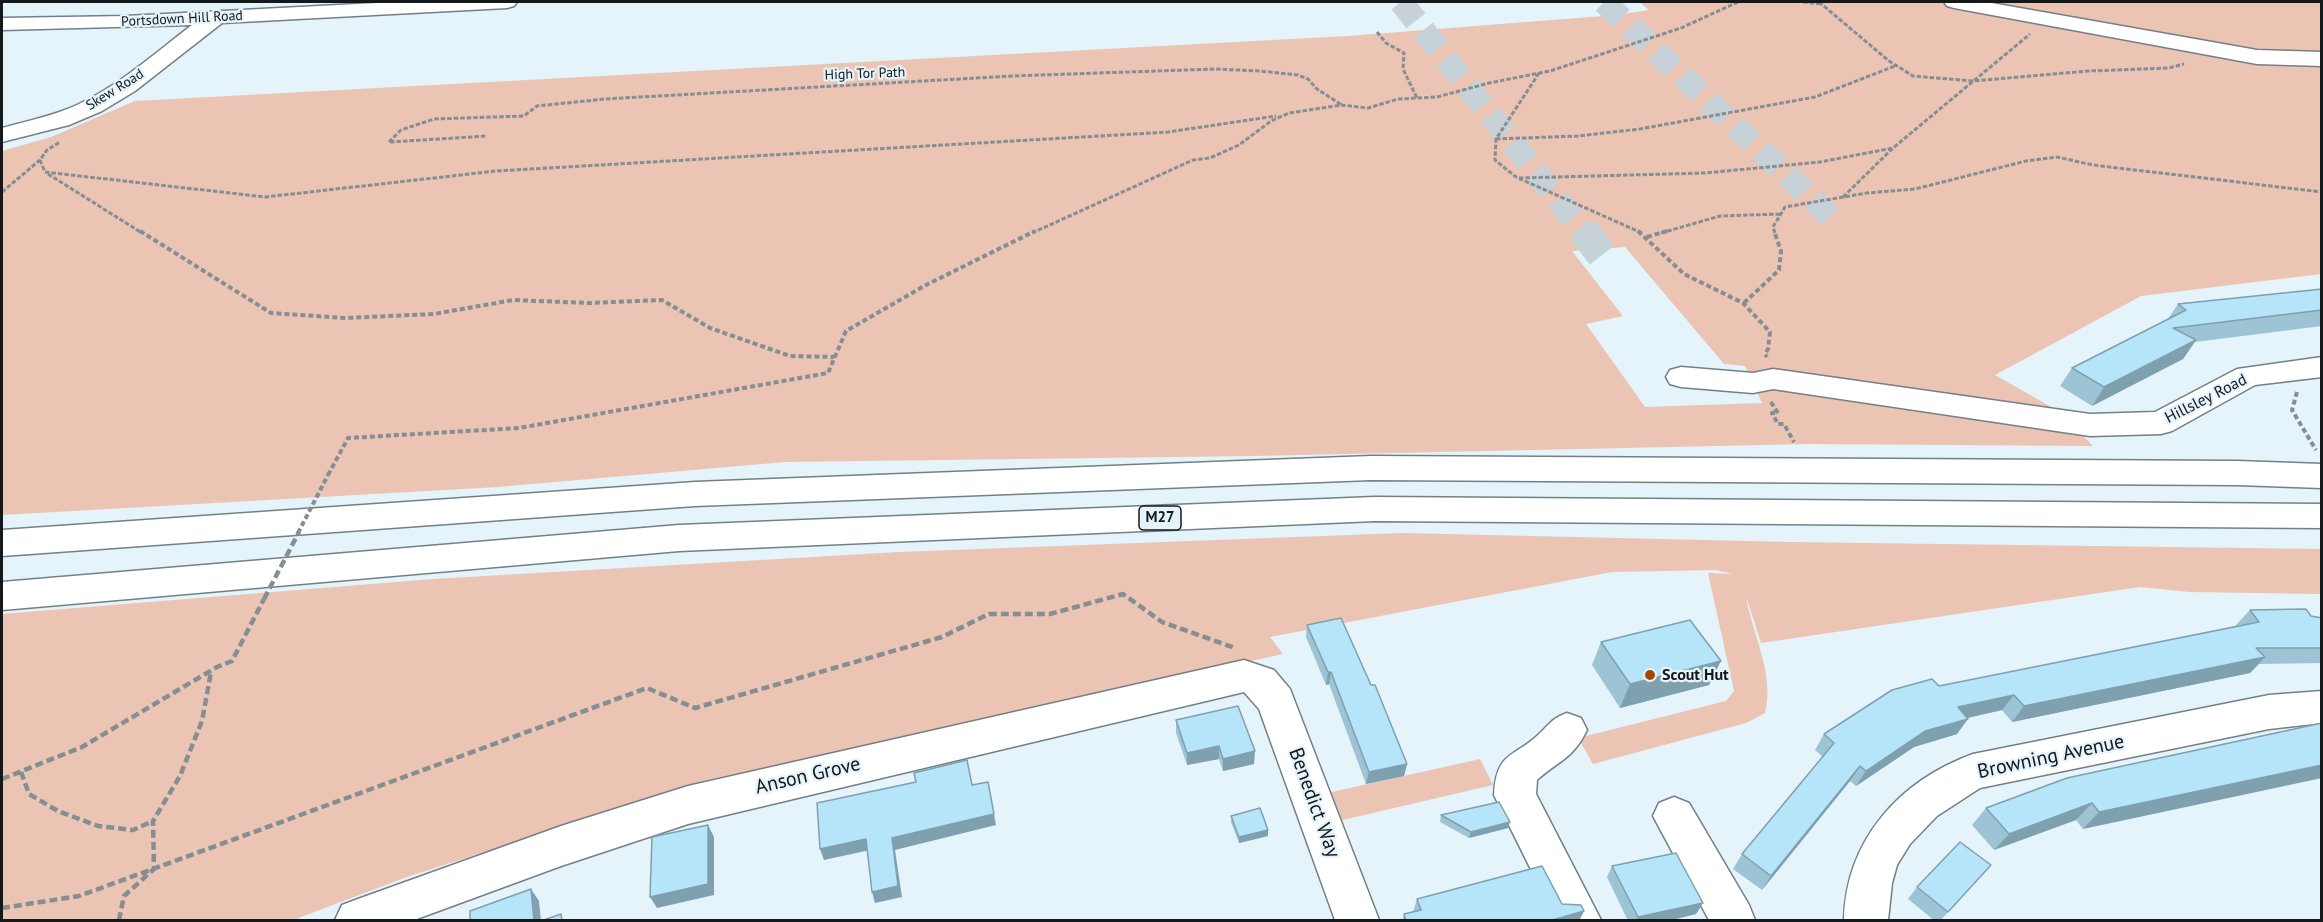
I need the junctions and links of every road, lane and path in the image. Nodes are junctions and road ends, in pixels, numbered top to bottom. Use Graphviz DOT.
graph roads {
  1 [pos="238,2"];
  2 [pos="507,2"];
  3 [pos="1738,2"];
  4 [pos="1803,2"];
  5 [pos="1954,2"];
  6 [pos="1821,3"];
  7 [pos="214,18"];
  8 [pos="2049,19"];
  9 [pos="2,24"];
  10 [pos="1377,32"];
  11 [pos="2322,59"];
  12 [pos="2190,63"];
  13 [pos="1896,65"];
  14 [pos="1539,73"];
  15 [pos="1973,81"];
  16 [pos="1417,98"];
  17 [pos="1342,105"];
  18 [pos="93,106"];
  19 [pos="1281,116"];
  20 [pos="2,135"];
  21 [pos="487,136"];
  22 [pos="1496,139"];
  23 [pos="1893,148"];
  24 [pos="40,160"];
  25 [pos="45,172"];
  26 [pos="1518,178"];
  27 [pos="2,192"];
  28 [pos="2322,192"];
  29 [pos="1843,197"];
  30 [pos="1781,214"];
  31 [pos="1647,237"];
  32 [pos="1744,303"];
  33 [pos="834,357"];
  34 [pos="2314,368"];
  35 [pos="1681,377"];
  36 [pos="1773,391"];
  37 [pos="1794,442"];
  38 [pos="2319,463"];
  39 [pos="2322,516"];
  40 [pos="2,543"];
  41 [pos="2,596"];
  42 [pos="212,672"];
  43 [pos="1264,684"];
  44 [pos="2322,707"];
  45 [pos="1567,730"];
  46 [pos="21,772"];
  47 [pos="2,779"];
  48 [pos="1674,816"];
  49 [pos="153,821"];
  50 [pos="154,869"];
  51 [pos="2,908"];
  52 [pos="119,921"];
  53 [pos="358,921"];
  54 [pos="1357,921"];
  55 [pos="1579,921"];
  56 [pos="1732,921"];
  57 [pos="1866,921"];
  1 -- 7 [label="main road, Skew Road"];
  2 -- 7 [label="main road, Portsdown Hill Road"];
  3 -- 14 [label="path"];
  4 -- 6 [label="path"];
  5 -- 8 [label="main road"];
  6 -- 13 [label="path"];
  7 -- 9 [label="main road, Portsdown Hill Road"];
  7 -- 18 [label="main road, Skew Road"];
  8 -- 11 [label="main road"];
  8 -- 15 [label="path"];
  10 -- 16 [label="path"];
  12 -- 15 [label="path"];
  13 -- 15 [label="path"];
  13 -- 22 [label="path"];
  14 -- 16 [label="path"];
  14 -- 22 [label="path"];
  15 -- 23 [label="path"];
  16 -- 17 [label="path"];
  17 -- 19 [label="path"];
  17 -- 21 [label="path, High Tor Path"];
  18 -- 20 [label="main road, Skew Road"];
  18 -- 24 [label="path"];
  19 -- 25 [label="path"];
  19 -- 33 [label="path"];
  22 -- 26 [label="path"];
  23 -- 26 [label="path"];
  23 -- 29 [label="path"];
  24 -- 25 [label="path"];
  24 -- 27 [label="path"];
  25 -- 33 [label="path"];
  26 -- 31 [label="path"];
  28 -- 29 [label="path"];
  29 -- 30 [label="path"];
  30 -- 31 [label="path"];
  30 -- 32 [label="path"];
  31 -- 32 [label="path"];
  32 -- 36 [label="path"];
  33 -- 42 [label="path, bridge"];
  34 -- 36 [label="main road, Hillsley Road"];
  34 -- 38 [label="path"];
  35 -- 36 [label="main road, Hillsley Road"];
  36 -- 37 [label="path"];
  38 -- 40 [label="main road"];
  39 -- 41 [label="main road, M27"];
  42 -- 46 [label="path"];
  42 -- 49 [label="path"];
  43 -- 50 [label="path"];
  43 -- 53 [label="main road, Anson Grove"];
  43 -- 54 [label="main road, Benedict Way"];
  44 -- 57 [label="main road, Browning Avenue"];
  45 -- 55 [label="main road"];
  46 -- 47 [label="path"];
  46 -- 49 [label="path"];
  48 -- 56 [label="main road"];
  49 -- 50 [label="path"];
  50 -- 51 [label="path"];
  50 -- 52 [label="path"];
}
